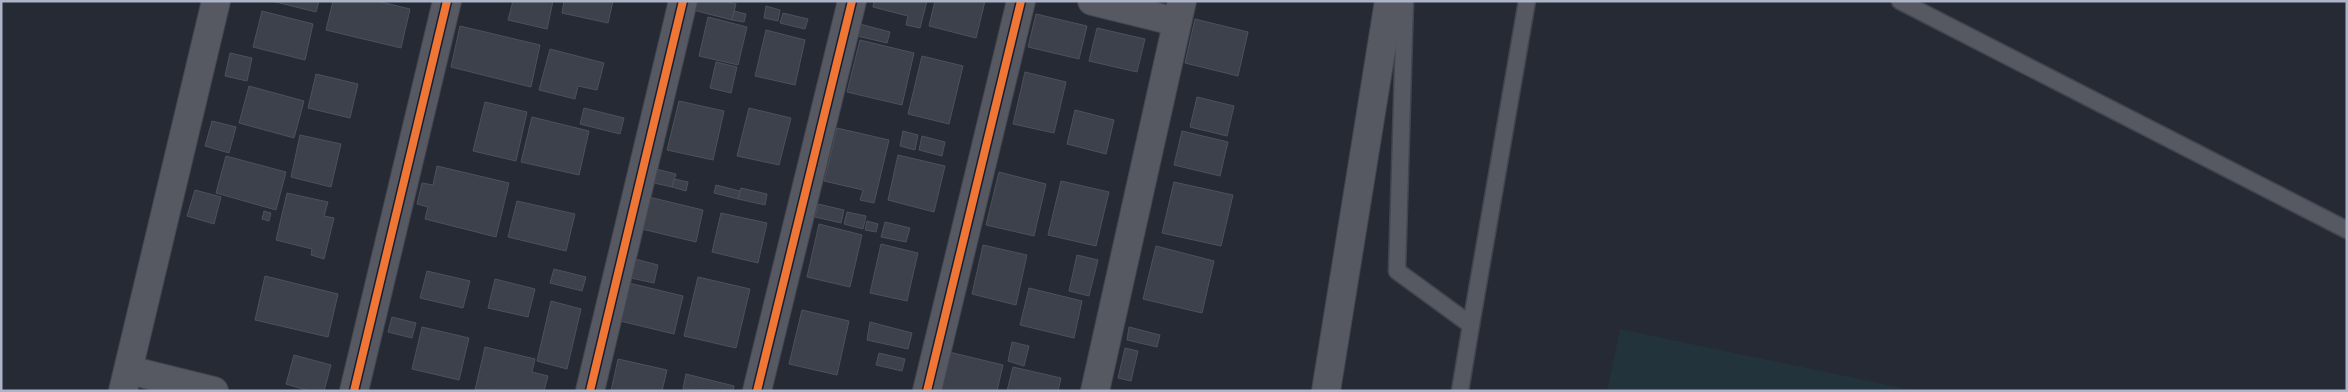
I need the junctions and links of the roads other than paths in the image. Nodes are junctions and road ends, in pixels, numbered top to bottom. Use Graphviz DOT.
graph roads {
  1 [pos="216,1"];
  2 [pos="447,1"];
  3 [pos="684,1"];
  4 [pos="852,1"];
  5 [pos="1021,1"];
  6 [pos="1092,1"];
  7 [pos="1389,1"];
  8 [pos="1405,1"];
  9 [pos="1527,1"];
  10 [pos="1900,1"];
  11 [pos="1179,12"];
  12 [pos="2347,230"];
  13 [pos="1471,324"];
  14 [pos="126,380"];
  15 [pos="214,391"];
  16 [pos="354,391"];
  17 [pos="590,391"];
  18 [pos="757,391"];
  19 [pos="927,391"];
  20 [pos="1095,391"];
  21 [pos="1326,391"];
  22 [pos="1460,391"];
  1 -- 14 [label="street"];
  2 -- 16 [label="street"];
  3 -- 17 [label="street"];
  4 -- 18 [label="street"];
  5 -- 19 [label="street"];
  6 -- 11 [label="street"];
  7 -- 21 [label="street"];
  8 -- 13 [label="lane"];
  9 -- 13 [label="lane"];
  10 -- 12 [label="lane"];
  11 -- 20 [label="street"];
  13 -- 22 [label="lane"];
  14 -- 15 [label="street"];
}
